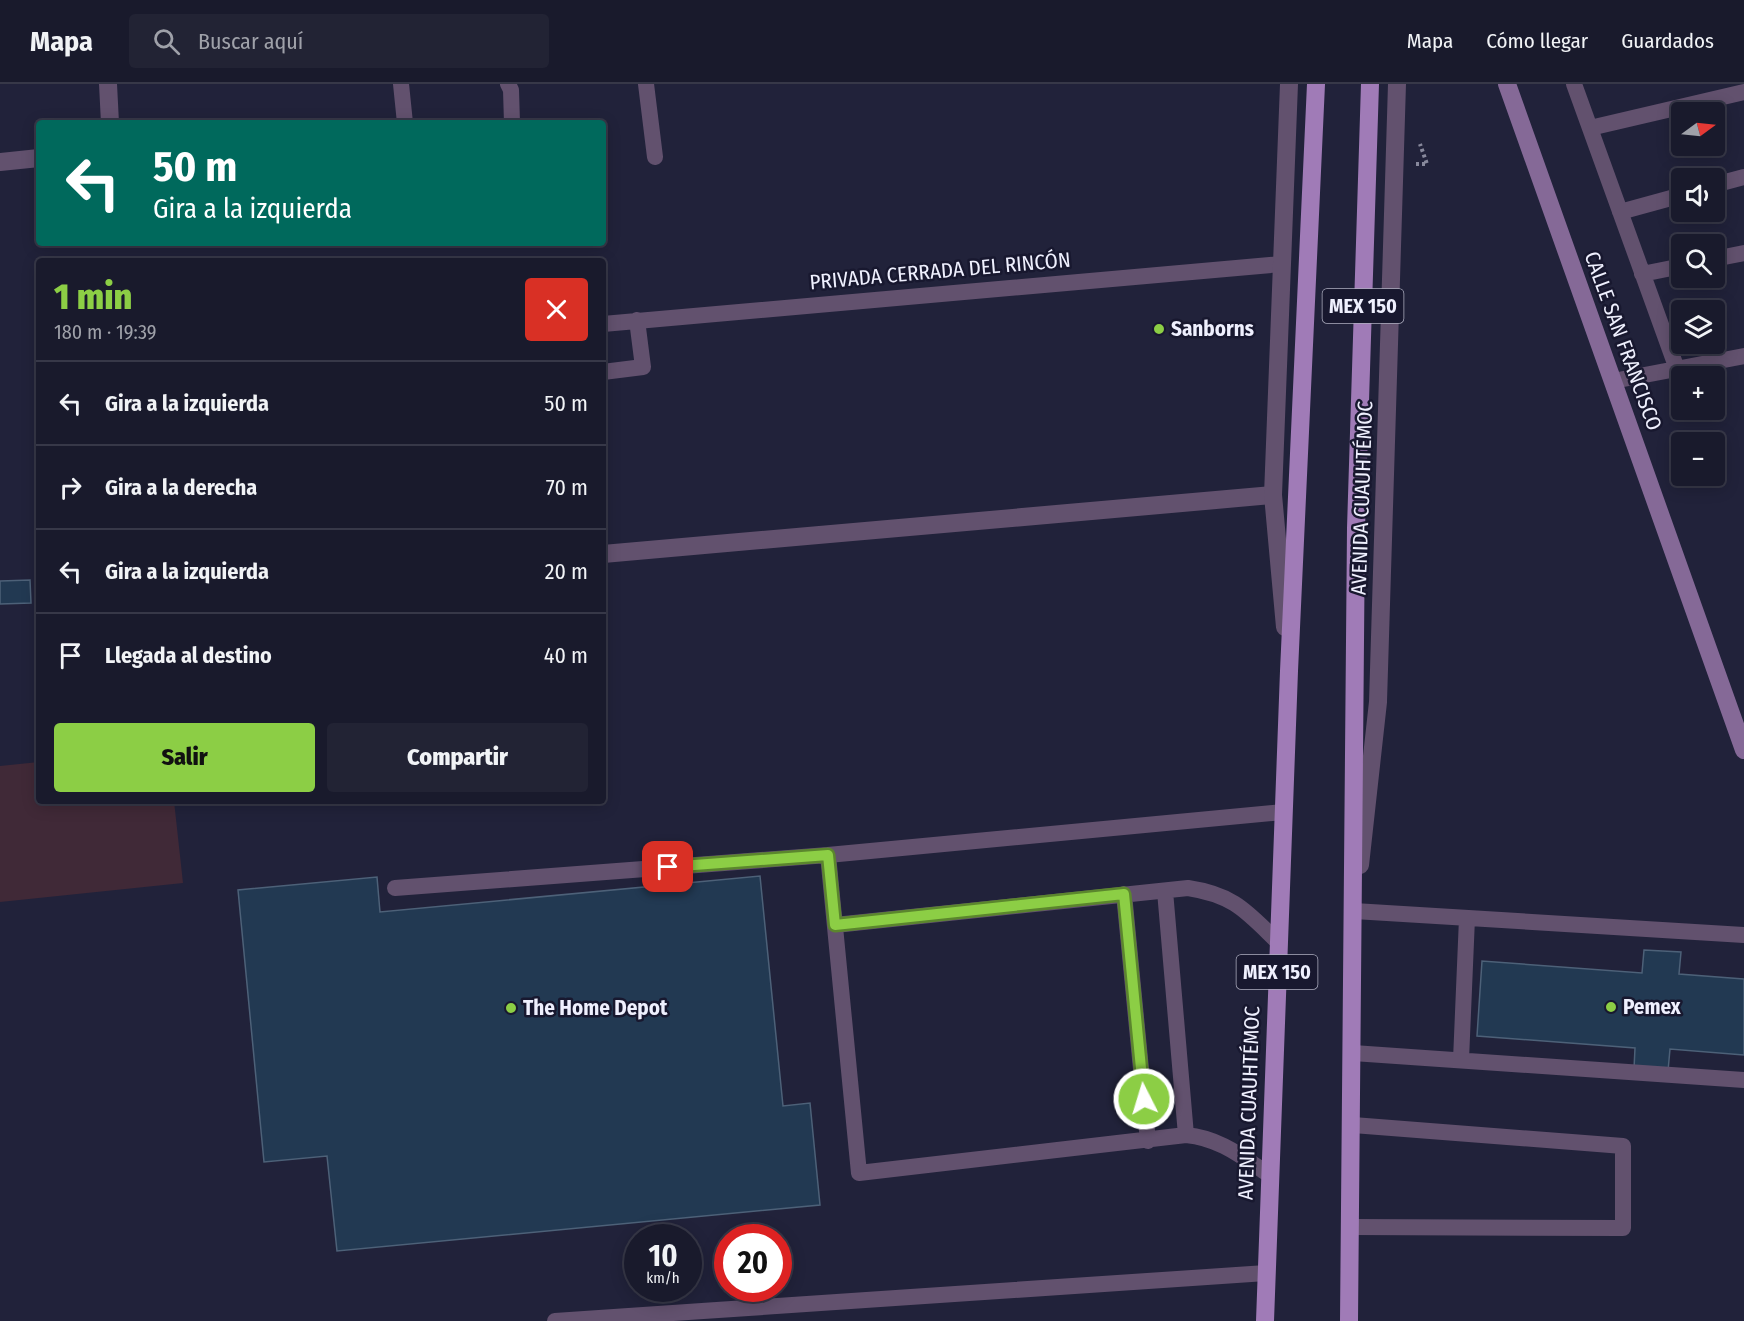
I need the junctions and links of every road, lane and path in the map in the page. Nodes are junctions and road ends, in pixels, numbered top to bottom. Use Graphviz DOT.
graph roads {
  1 [pos="108,84"];
  2 [pos="400,84"];
  3 [pos="507,84"];
  4 [pos="646,84"];
  5 [pos="1289,84"];
  6 [pos="1316,84"];
  7 [pos="1370,84"];
  8 [pos="1397,84"];
  9 [pos="1507,84"];
  10 [pos="1574,84"];
  11 [pos="1744,92"];
  12 [pos="110,120"];
  13 [pos="405,120"];
  14 [pos="512,120"];
  15 [pos="1590,128"];
  16 [pos="655,156"];
  17 [pos="36,158"];
  18 [pos="0,162"];
  19 [pos="1744,177"];
  20 [pos="1725,182"];
  21 [pos="1671,198"];
  22 [pos="1620,212"];
  23 [pos="1744,253"];
  24 [pos="1725,257"];
  25 [pos="1282,264"];
  26 [pos="1671,268"];
  27 [pos="1642,274"];
  28 [pos="637,320"];
  29 [pos="606,324"];
  30 [pos="1744,356"];
  31 [pos="1676,366"];
  32 [pos="1692,366"];
  33 [pos="1671,370"];
  34 [pos="606,372"];
  35 [pos="1613,381"];
  36 [pos="1273,495"];
  37 [pos="606,554"];
  38 [pos="1289,671"];
  39 [pos="1744,750"];
  40 [pos="1283,812"];
  41 [pos="828,855"];
  42 [pos="395,888"];
  43 [pos="1165,891"];
  44 [pos="1124,894"];
  45 [pos="1354,911"];
  46 [pos="1467,918"];
  47 [pos="835,925"];
  48 [pos="1744,935"];
  49 [pos="1278,942"];
  50 [pos="1353,1053"];
  51 [pos="1461,1060"];
  52 [pos="1744,1080"];
  53 [pos="1353,1125"];
  54 [pos="1186,1135"];
  55 [pos="1148,1141"];
  56 [pos="1268,1174"];
  57 [pos="1351,1227"];
  58 [pos="1266,1273"];
  59 [pos="555,1321"];
  60 [pos="1265,1321"];
  61 [pos="1349,1321"];
  1 -- 12 [label="street"];
  2 -- 13 [label="lane"];
  3 -- 14 [label="lane"];
  4 -- 16 [label="lane"];
  5 -- 25 [label="street, AVENIDA CUAUHTÉMOC"];
  6 -- 38 [label="main road, AVENIDA CUAUHTÉMOC / MEX 150"];
  7 -- 45 [label="main road, AVENIDA CUAUHTÉMOC / MEX 150"];
  8 -- 45 [label="street, AVENIDA CUAUHTÉMOC"];
  9 -- 35 [label="main road, CALLE SAN FRANCISCO"];
  10 -- 15 [label="lane"];
  11 -- 15 [label="lane"];
  15 -- 22 [label="lane"];
  17 -- 18 [label="street"];
  19 -- 20 [label="lane"];
  21 -- 22 [label="lane"];
  22 -- 27 [label="lane"];
  23 -- 24 [label="lane"];
  25 -- 28 [label="lane, PRIVADA CERRADA DEL RINCÓN"];
  25 -- 36 [label="street, AVENIDA CUAUHTÉMOC"];
  26 -- 27 [label="lane"];
  27 -- 31 [label="lane"];
  28 -- 29 [label="lane, PRIVADA CERRADA DEL RINCÓN"];
  28 -- 34 [label="lane"];
  30 -- 32 [label="lane"];
  33 -- 35 [label="lane"];
  35 -- 39 [label="main road, CALLE SAN FRANCISCO"];
  36 -- 37 [label="street"];
  36 -- 38 [label="street, AVENIDA CUAUHTÉMOC"];
  38 -- 40 [label="main road, AVENIDA CUAUHTÉMOC / MEX 150"];
  40 -- 41 [label="lane"];
  40 -- 49 [label="main road, AVENIDA CUAUHTÉMOC / MEX 150"];
  41 -- 42 [label="lane"];
  41 -- 47 [label="lane"];
  43 -- 44 [label="lane"];
  43 -- 49 [label="lane"];
  43 -- 54 [label="lane"];
  44 -- 47 [label="lane"];
  44 -- 55 [label="lane"];
  45 -- 46 [label="lane"];
  45 -- 50 [label="main road, AVENIDA CUAUHTÉMOC / MEX 150"];
  46 -- 48 [label="lane"];
  46 -- 51 [label="lane"];
  47 -- 55 [label="lane"];
  49 -- 56 [label="main road, AVENIDA CUAUHTÉMOC / MEX 150"];
  50 -- 51 [label="lane"];
  50 -- 53 [label="main road, AVENIDA CUAUHTÉMOC / MEX 150"];
  51 -- 52 [label="lane"];
  53 -- 57 [label="main road, AVENIDA CUAUHTÉMOC / MEX 150"];
  53 -- 57 [label="lane"];
  54 -- 55 [label="lane"];
  54 -- 56 [label="lane"];
  56 -- 58 [label="main road, AVENIDA CUAUHTÉMOC / MEX 150"];
  57 -- 61 [label="main road, AVENIDA CUAUHTÉMOC / MEX 150"];
  58 -- 59 [label="lane"];
  58 -- 60 [label="main road, AVENIDA CUAUHTÉMOC / MEX 150"];
}
